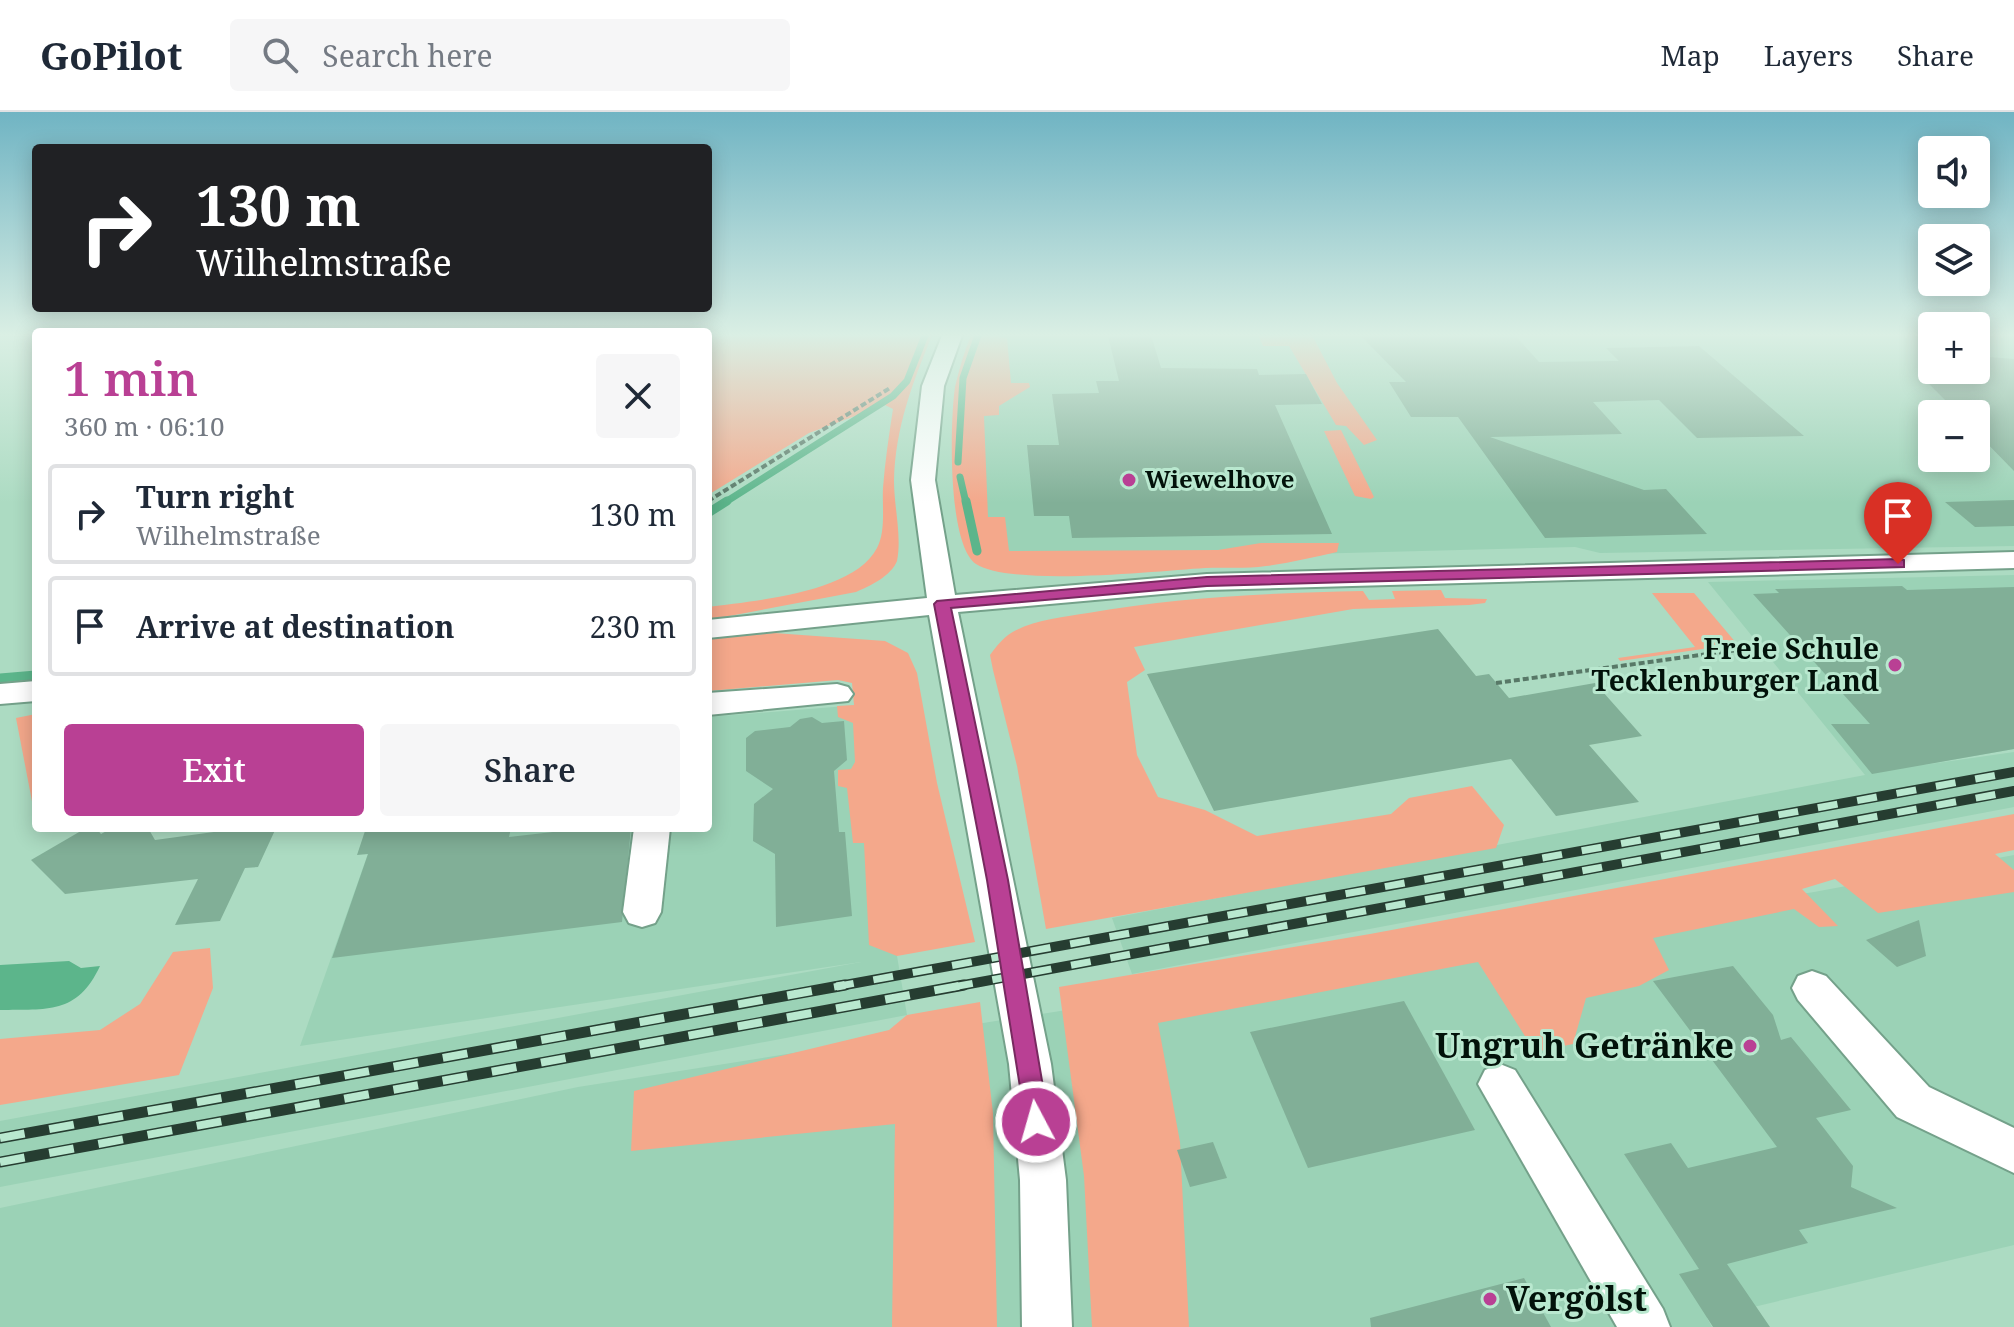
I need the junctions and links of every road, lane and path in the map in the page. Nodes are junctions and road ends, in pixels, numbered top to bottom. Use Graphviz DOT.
graph roads {
  1 [pos="887,390"];
  2 [pos="933,390"];
  3 [pos="712,499"];
  4 [pos="2014,560"];
  5 [pos="942,604"];
  6 [pos="712,629"];
  7 [pos="1766,646"];
  8 [pos="1496,683"];
  9 [pos="32,691"];
  10 [pos="0,694"];
  11 [pos="837,694"];
  12 [pos="712,704"];
  13 [pos="652,832"];
  14 [pos="642,912"];
  15 [pos="1812,988"];
  16 [pos="1500,1084"];
  17 [pos="2014,1151"];
  18 [pos="1047,1327"];
  19 [pos="1645,1327"];
  1 -- 3 [label="path"];
  2 -- 5 [label="street"];
  4 -- 5 [label="street"];
  5 -- 6 [label="street"];
  5 -- 18 [label="street"];
  7 -- 8 [label="path"];
  9 -- 10 [label="street"];
  11 -- 12 [label="street"];
  13 -- 14 [label="street"];
  15 -- 17 [label="street"];
  16 -- 19 [label="street"];
}
